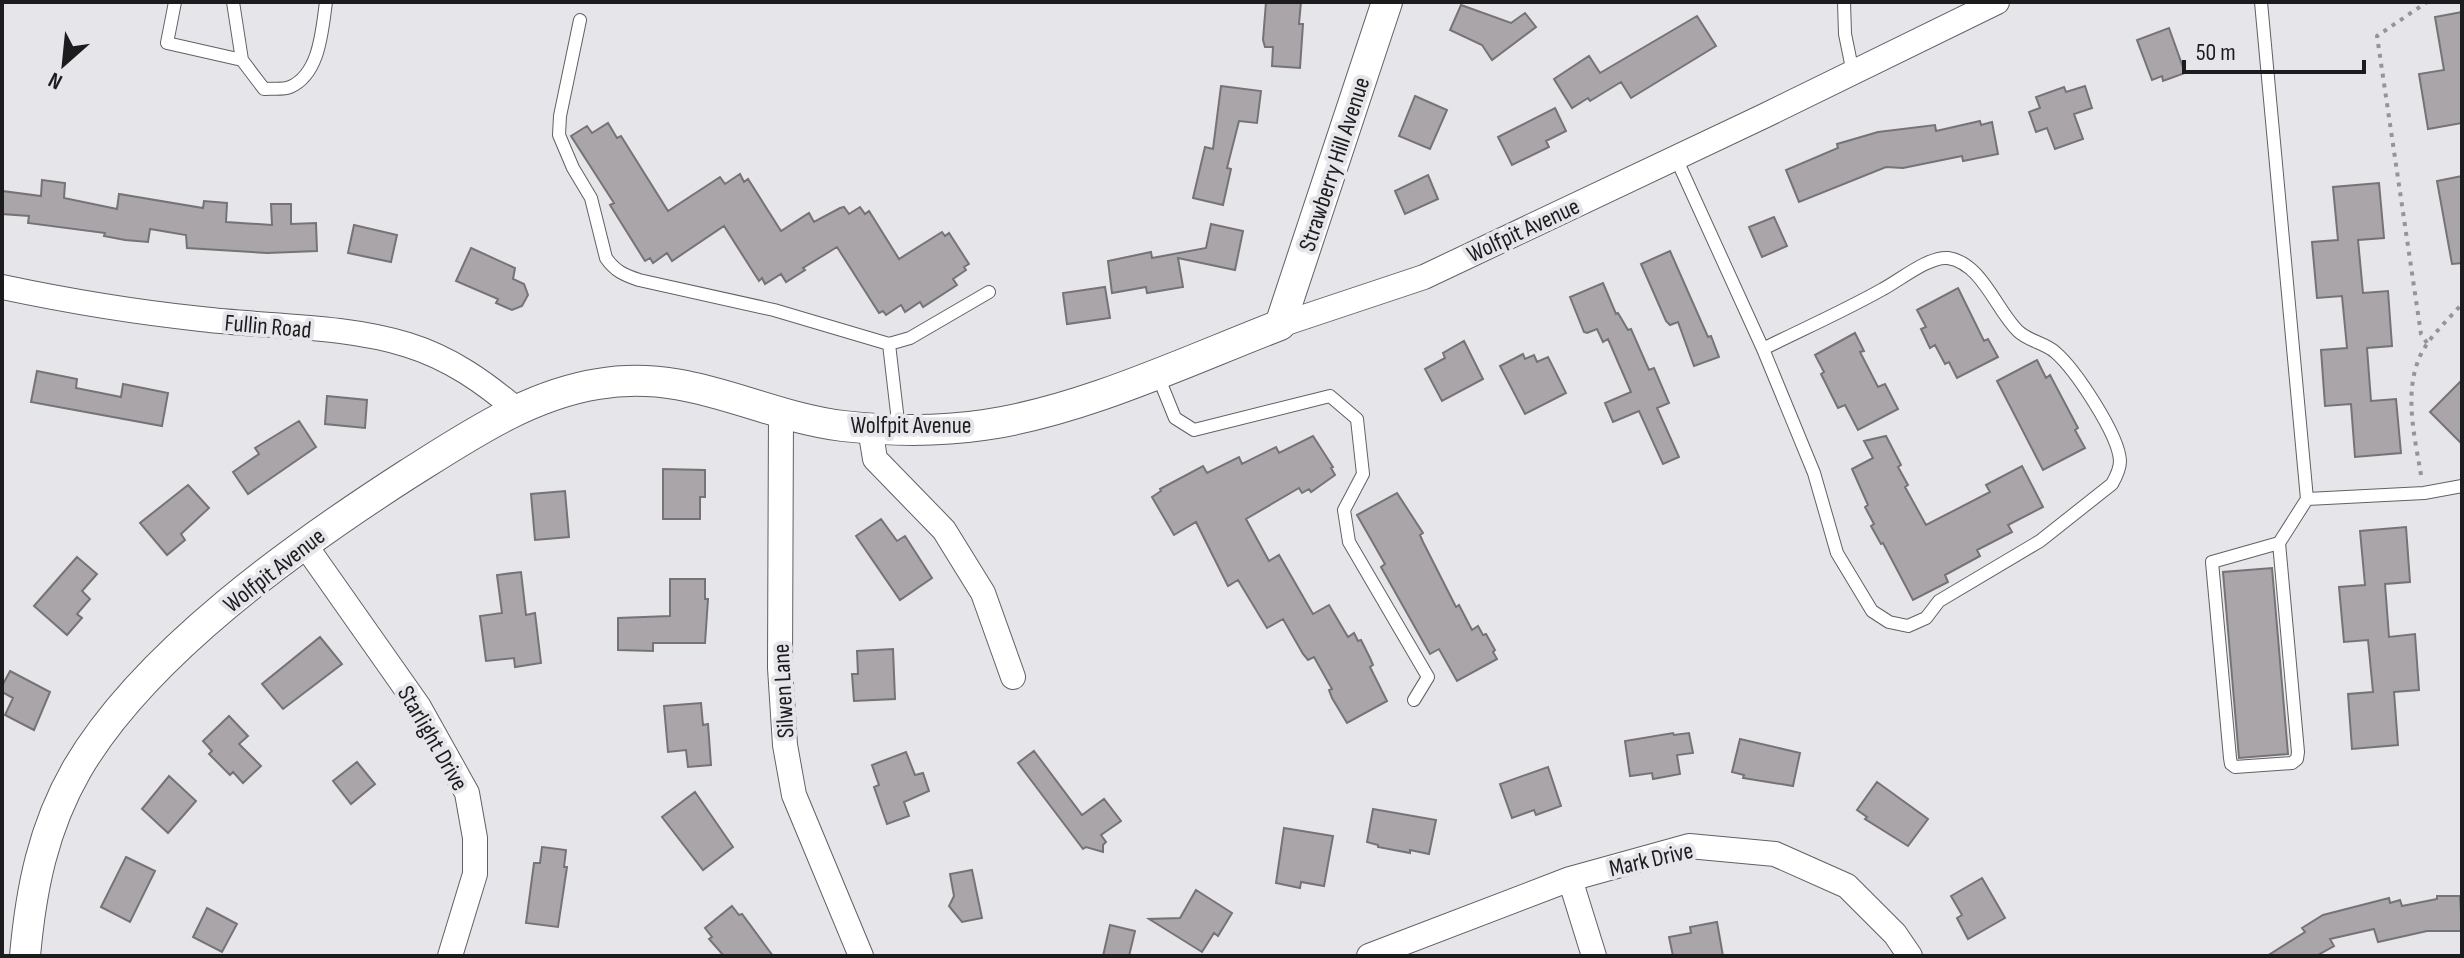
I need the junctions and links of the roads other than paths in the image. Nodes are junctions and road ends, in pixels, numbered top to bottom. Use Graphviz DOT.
graph roads {
  1 [pos="175,2"];
  2 [pos="233,2"];
  3 [pos="326,2"];
  4 [pos="1387,2"];
  5 [pos="1844,2"];
  6 [pos="2261,2"];
  7 [pos="1991,3"];
  8 [pos="580,20"];
  9 [pos="242,60"];
  10 [pos="1853,73"];
  11 [pos="1676,158"];
  12 [pos="2,287"];
  13 [pos="989,292"];
  14 [pos="1280,325"];
  15 [pos="889,344"];
  16 [pos="1763,349"];
  17 [pos="1157,373"];
  18 [pos="517,410"];
  19 [pos="781,412"];
  20 [pos="884,429"];
  21 [pos="2462,486"];
  22 [pos="2307,499"];
  23 [pos="2279,543"];
  24 [pos="305,545"];
  25 [pos="1013,677"];
  26 [pos="1414,700"];
  27 [pos="1570,879"];
  28 [pos="25,956"];
  29 [pos="450,956"];
  30 [pos="861,956"];
  31 [pos="1369,956"];
  32 [pos="1594,956"];
  33 [pos="1910,956"];
  1 -- 9 [label="lane"];
  2 -- 9 [label="lane"];
  3 -- 9 [label="lane"];
  4 -- 14 [label="street, Strawberry Hill Avenue"];
  5 -- 10 [label="lane"];
  6 -- 22 [label="lane"];
  7 -- 10 [label="street, Wolfpit Avenue"];
  8 -- 15 [label="lane"];
  10 -- 11 [label="street, Wolfpit Avenue"];
  11 -- 14 [label="street, Wolfpit Avenue"];
  11 -- 16 [label="lane"];
  12 -- 18 [label="street, Fullin Road"];
  13 -- 15 [label="lane"];
  14 -- 17 [label="street, Wolfpit Avenue"];
  15 -- 20 [label="lane"];
  16 -- 16 [label="lane"];
  17 -- 20 [label="street, Wolfpit Avenue"];
  17 -- 26 [label="lane"];
  18 -- 19 [label="street, Wolfpit Avenue"];
  18 -- 24 [label="street, Wolfpit Avenue"];
  19 -- 20 [label="street, Wolfpit Avenue"];
  19 -- 30 [label="street, Silwen Lane"];
  20 -- 25 [label="street"];
  21 -- 22 [label="lane"];
  22 -- 23 [label="lane"];
  23 -- 23 [label="lane"];
  24 -- 28 [label="street, Wolfpit Avenue"];
  24 -- 29 [label="street, Starlight Drive"];
  27 -- 31 [label="street, Mark Drive"];
  27 -- 32 [label="street"];
  27 -- 33 [label="street, Mark Drive"];
}
